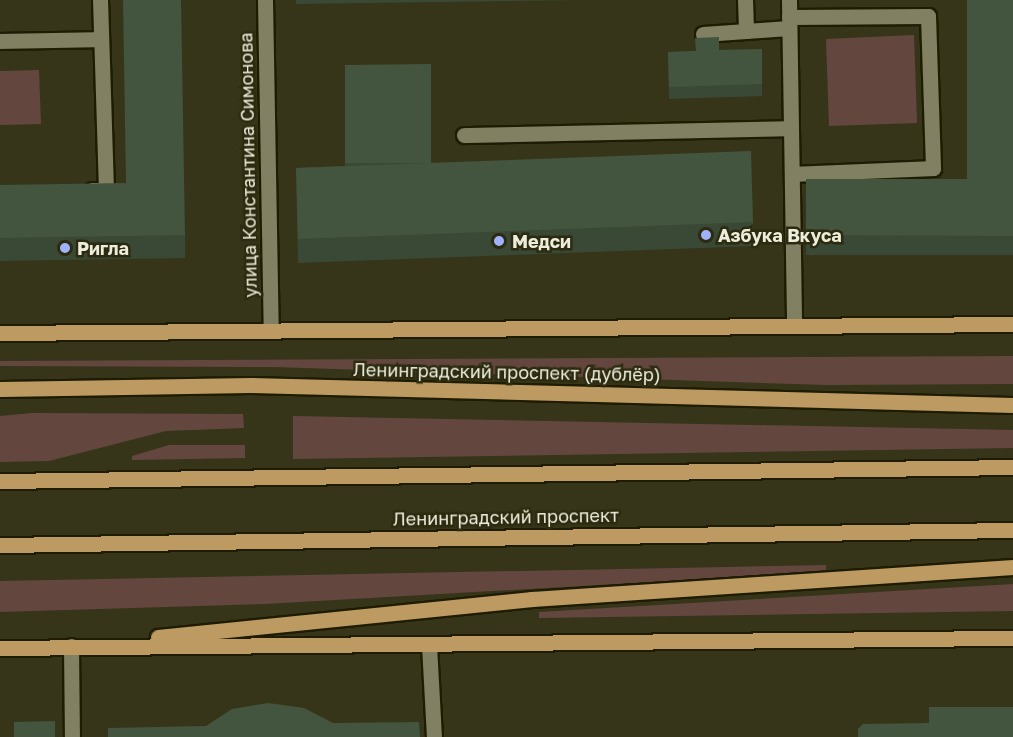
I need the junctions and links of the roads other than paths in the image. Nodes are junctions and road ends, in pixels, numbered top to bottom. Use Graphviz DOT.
graph roads {
  1 [pos="100,0"];
  2 [pos="265,0"];
  3 [pos="745,0"];
  4 [pos="789,0"];
  5 [pos="789,22"];
  6 [pos="746,31"];
  7 [pos="703,34"];
  8 [pos="100,39"];
  9 [pos="0,41"];
  10 [pos="791,128"];
  11 [pos="464,135"];
  12 [pos="792,174"];
  13 [pos="71,190"];
  14 [pos="1013,324"];
  15 [pos="794,326"];
  16 [pos="271,330"];
  17 [pos="0,333"];
  18 [pos="0,389"];
  19 [pos="1013,405"];
  20 [pos="1013,467"];
  21 [pos="0,481"];
  22 [pos="1013,530"];
  23 [pos="0,545"];
  24 [pos="1013,567"];
  25 [pos="1013,638"];
  26 [pos="429,645"];
  27 [pos="71,646"];
  28 [pos="0,648"];
  29 [pos="72,737"];
  30 [pos="434,737"];
  1 -- 8 [label="street"];
  2 -- 16 [label="street, улица Константина Симонова"];
  3 -- 6 [label="street"];
  4 -- 5 [label="street"];
  5 -- 6 [label="street"];
  5 -- 10 [label="street"];
  5 -- 12 [label="street"];
  6 -- 7 [label="street"];
  8 -- 9 [label="street"];
  8 -- 13 [label="street"];
  10 -- 11 [label="street"];
  10 -- 12 [label="street"];
  12 -- 15 [label="street"];
  14 -- 15 [label="main road"];
  15 -- 16 [label="main road"];
  16 -- 17 [label="main road"];
  18 -- 19 [label="main road, Ленинградский проспект (дублёр)"];
  20 -- 21 [label="main road"];
  22 -- 23 [label="main road, Ленинградский проспект"];
  24 -- 27 [label="main road"];
  25 -- 26 [label="main road"];
  26 -- 27 [label="main road"];
  26 -- 30 [label="street"];
  27 -- 28 [label="main road"];
  27 -- 29 [label="street"];
}
